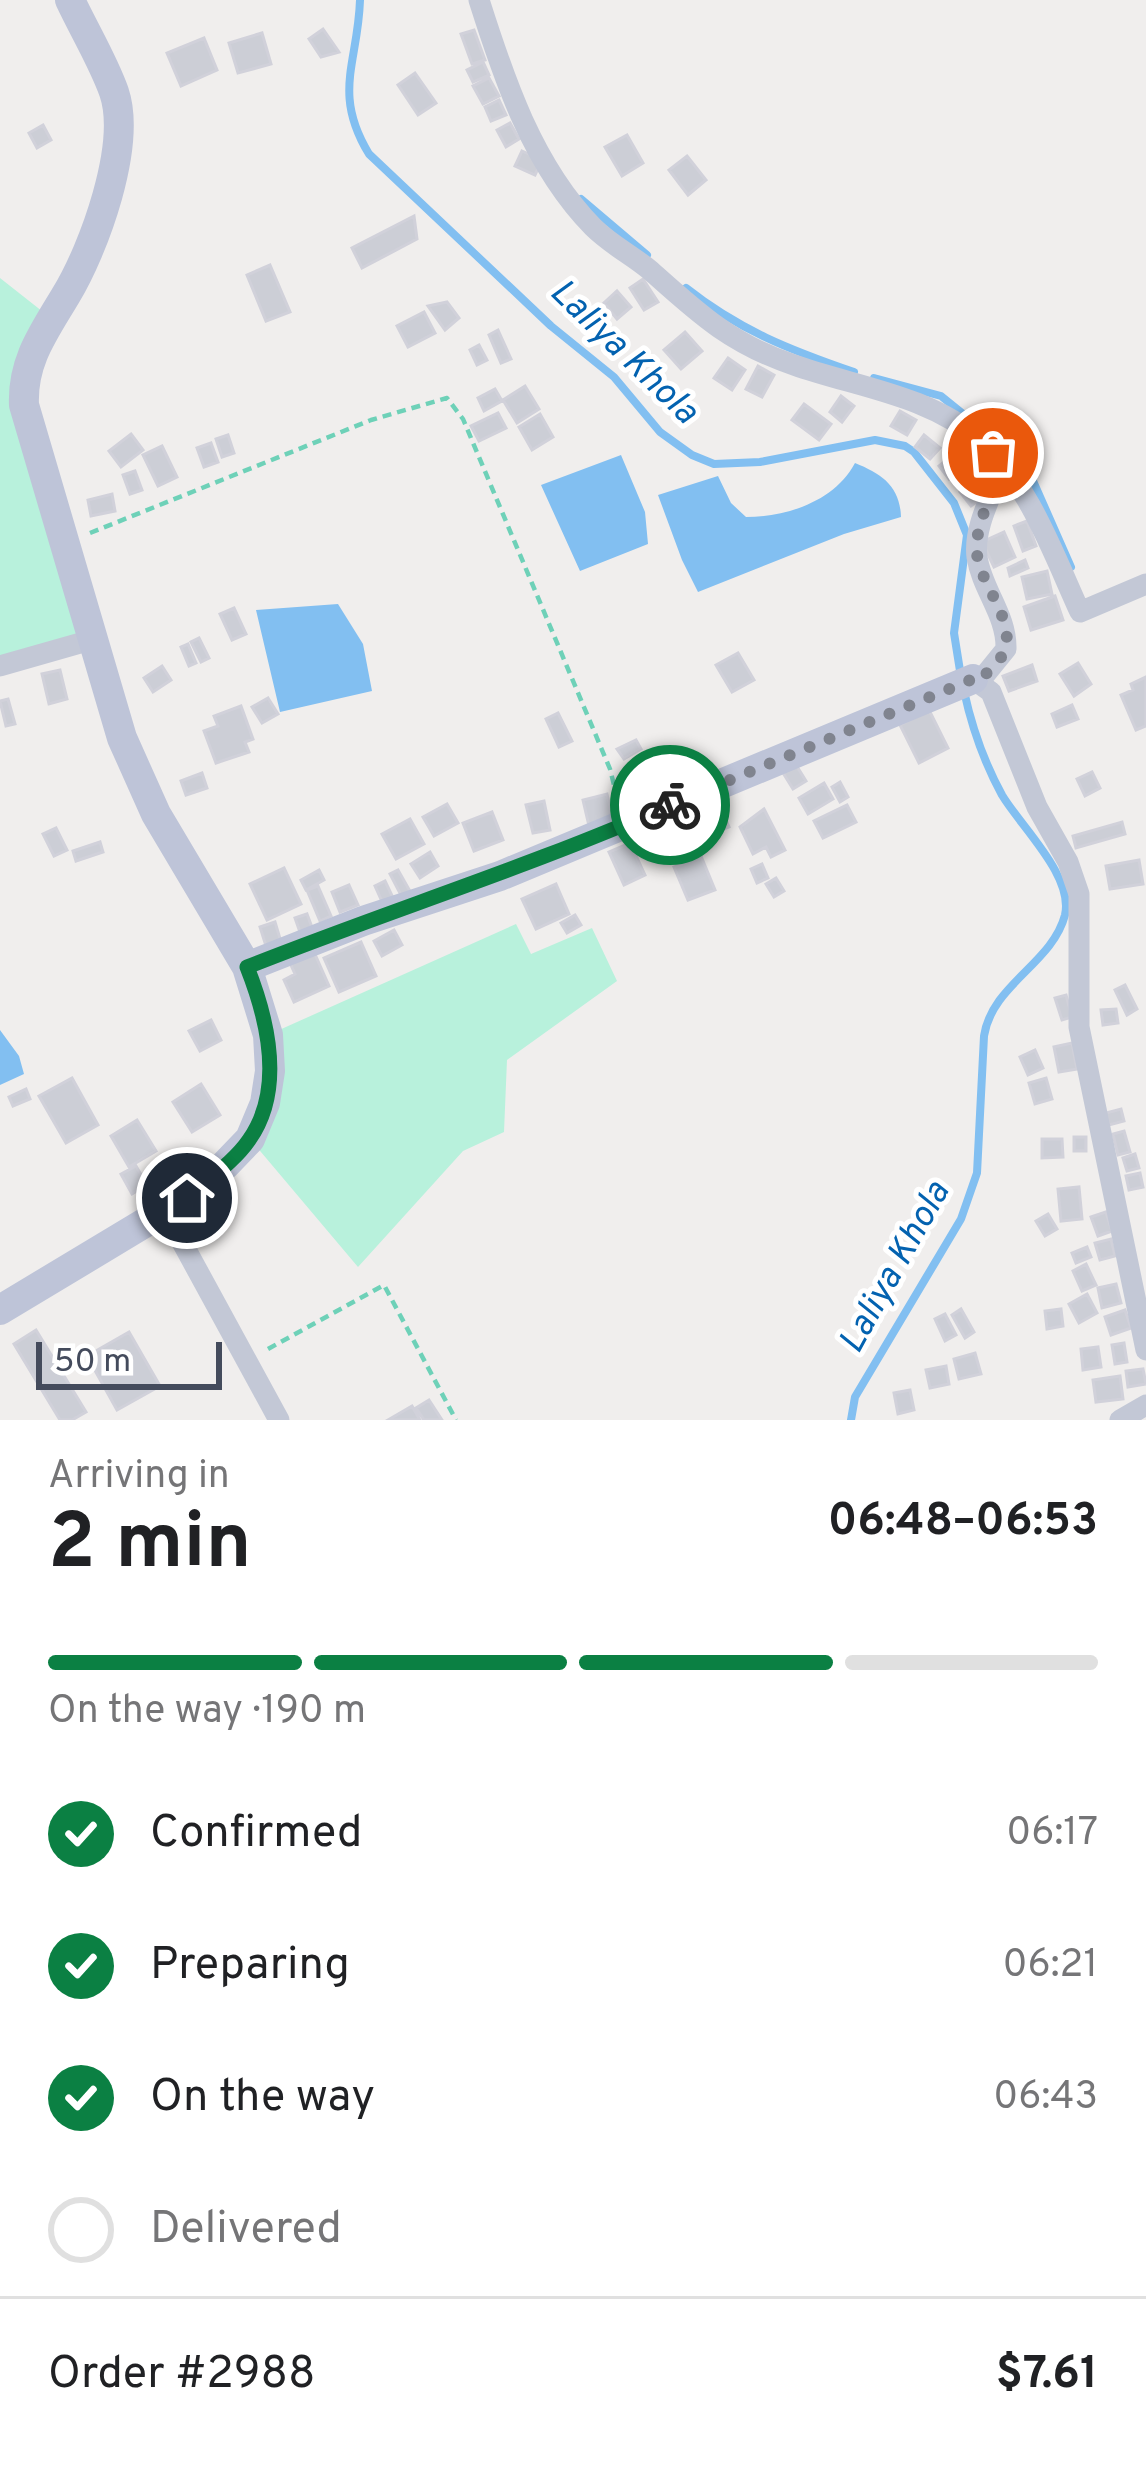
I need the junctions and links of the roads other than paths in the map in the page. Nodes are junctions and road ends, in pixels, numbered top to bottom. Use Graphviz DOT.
graph roads {
  1 [pos="70,0"];
  2 [pos="479,0"];
  3 [pos="1003,464"];
  4 [pos="1146,584"];
  5 [pos="91,640"];
  6 [pos="0,666"];
  7 [pos="970,682"];
  8 [pos="247,967"];
  9 [pos="164,1211"];
  10 [pos="0,1310"];
  11 [pos="1146,1349"];
  12 [pos="1146,1405"];
  13 [pos="279,1420"];
  14 [pos="1120,1420"];
  1 -- 5 [label="street"];
  2 -- 3 [label="street"];
  3 -- 4 [label="street"];
  3 -- 7 [label="street"];
  5 -- 6 [label="street"];
  5 -- 8 [label="street"];
  7 -- 8 [label="street"];
  7 -- 11 [label="street"];
  8 -- 9 [label="street"];
  9 -- 10 [label="street"];
  9 -- 13 [label="street"];
  12 -- 14 [label="street"];
}
